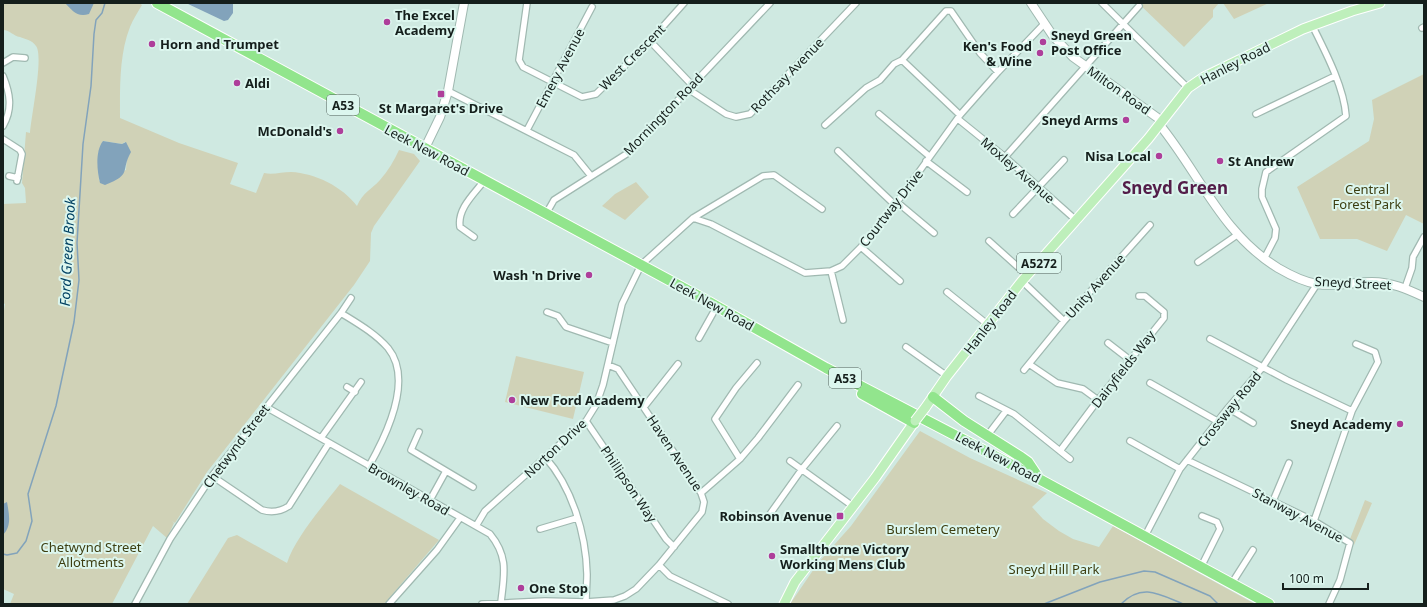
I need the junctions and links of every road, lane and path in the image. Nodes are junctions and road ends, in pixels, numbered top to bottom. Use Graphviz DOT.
graph roads {
  1 [pos="156,3"];
  2 [pos="464,3"];
  3 [pos="527,3"];
  4 [pos="684,3"];
  5 [pos="770,3"];
  6 [pos="856,3"];
  7 [pos="1031,3"];
  8 [pos="1102,3"];
  9 [pos="1380,3"];
  10 [pos="1139,6"];
  11 [pos="592,7"];
  12 [pos="1122,23"];
  13 [pos="1044,24"];
  14 [pos="1312,25"];
  15 [pos="650,41"];
  16 [pos="25,58"];
  17 [pos="902,60"];
  18 [pos="3,63"];
  19 [pos="1085,66"];
  20 [pos="998,72"];
  21 [pos="3,76"];
  22 [pos="1335,76"];
  23 [pos="552,83"];
  24 [pos="690,87"];
  25 [pos="1188,88"];
  26 [pos="448,91"];
  27 [pos="879,114"];
  28 [pos="1256,114"];
  29 [pos="959,117"];
  30 [pos="1161,122"];
  31 [pos="825,125"];
  32 [pos="3,126"];
  33 [pos="527,130"];
  34 [pos="3,139"];
  35 [pos="425,148"];
  36 [pos="838,151"];
  37 [pos="1005,157"];
  38 [pos="928,159"];
  39 [pos="1064,160"];
  40 [pos="9,176"];
  41 [pos="591,176"];
  42 [pos="484,181"];
  43 [pos="1038,186"];
  44 [pos="967,192"];
  45 [pos="896,204"];
  46 [pos="822,209"];
  47 [pos="546,214"];
  48 [pos="1013,214"];
  49 [pos="693,218"];
  50 [pos="1076,221"];
  51 [pos="1150,225"];
  52 [pos="934,233"];
  53 [pos="1237,235"];
  54 [pos="1424,237"];
  55 [pos="474,238"];
  56 [pos="989,241"];
  57 [pos="861,247"];
  58 [pos="1264,259"];
  59 [pos="1198,262"];
  60 [pos="642,265"];
  61 [pos="831,271"];
  62 [pos="1025,279"];
  63 [pos="900,281"];
  64 [pos="1317,284"];
  65 [pos="1405,288"];
  66 [pos="947,292"];
  67 [pos="1139,296"];
  68 [pos="1424,297"];
  69 [pos="351,298"];
  70 [pos="717,306"];
  71 [pos="547,312"];
  72 [pos="341,313"];
  73 [pos="843,320"];
  74 [pos="1064,322"];
  75 [pos="987,324"];
  76 [pos="699,338"];
  77 [pos="1210,339"];
  78 [pos="613,343"];
  79 [pos="1108,343"];
  80 [pos="1356,344"];
  81 [pos="906,347"];
  82 [pos="1130,360"];
  83 [pos="757,363"];
  84 [pos="678,364"];
  85 [pos="1030,364"];
  86 [pos="608,365"];
  87 [pos="1262,368"];
  88 [pos="1024,370"];
  89 [pos="832,371"];
  90 [pos="947,376"];
  91 [pos="361,382"];
  92 [pos="1150,383"];
  93 [pos="798,385"];
  94 [pos="347,387"];
  95 [pos="355,392"];
  96 [pos="979,396"];
  97 [pos="932,397"];
  98 [pos="1098,400"];
  99 [pos="266,407"];
  100 [pos="644,407"];
  101 [pos="1228,408"];
  102 [pos="1006,411"];
  103 [pos="1352,411"];
  104 [pos="586,421"];
  105 [pos="1217,421"];
  106 [pos="914,422"];
  107 [pos="1253,423"];
  108 [pos="837,426"];
  109 [pos="419,432"];
  110 [pos="987,436"];
  111 [pos="321,438"];
  112 [pos="1130,441"];
  113 [pos="329,443"];
  114 [pos="1060,451"];
  115 [pos="545,457"];
  116 [pos="740,459"];
  117 [pos="1070,459"];
  118 [pos="1187,460"];
  119 [pos="790,461"];
  120 [pos="1289,463"];
  121 [pos="368,466"];
  122 [pos="802,469"];
  123 [pos="1180,469"];
  124 [pos="446,471"];
  125 [pos="212,476"];
  126 [pos="1040,479"];
  127 [pos="473,487"];
  128 [pos="701,493"];
  129 [pos="430,500"];
  130 [pos="1273,501"];
  131 [pos="854,507"];
  132 [pos="770,514"];
  133 [pos="1202,516"];
  134 [pos="460,518"];
  135 [pos="577,518"];
  136 [pos="1314,521"];
  137 [pos="476,526"];
  138 [pos="540,530"];
  139 [pos="1145,536"];
  140 [pos="674,547"];
  141 [pos="1253,550"];
  142 [pos="660,565"];
  143 [pos="1201,567"];
  144 [pos="1232,583"];
  145 [pos="501,602"];
  146 [pos="545,602"];
  147 [pos="586,602"];
  148 [pos="135,604"];
  149 [pos="388,604"];
  150 [pos="482,604"];
  151 [pos="728,604"];
  152 [pos="784,604"];
  153 [pos="1268,604"];
  154 [pos="1329,604"];
  1 -- 35 [label="highway, Leek New Road / A53"];
  2 -- 26 [label="street"];
  3 -- 23 [label="street, West Crescent"];
  4 -- 15 [label="street, West Crescent"];
  5 -- 24 [label="street, Mornington Road"];
  6 -- 24 [label="street, Rothsay Avenue"];
  7 -- 13 [label="street, Milton Road"];
  8 -- 12 [label="street"];
  9 -- 14 [label="main road, Hanley Road / A5272"];
  10 -- 12 [label="street"];
  11 -- 23 [label="street, Emery Avenue"];
  12 -- 19 [label="street"];
  12 -- 25 [label="street"];
  13 -- 19 [label="street, Milton Road"];
  13 -- 20 [label="street, Courtway Drive"];
  14 -- 22 [label="street"];
  14 -- 25 [label="main road, Hanley Road / A5272"];
  15 -- 23 [label="street, West Crescent"];
  15 -- 24 [label="street, Rothsay Avenue"];
  16 -- 18 [label="street"];
  17 -- 20 [label="street"];
  17 -- 29 [label="street, Moxley Avenue"];
  17 -- 31 [label="street"];
  19 -- 30 [label="street, Milton Road"];
  19 -- 37 [label="street"];
  20 -- 29 [label="street, Courtway Drive"];
  21 -- 32 [label="street"];
  22 -- 28 [label="street"];
  22 -- 58 [label="street"];
  23 -- 33 [label="street, Emery Avenue"];
  24 -- 41 [label="street, Mornington Road"];
  25 -- 30 [label="main road, Hanley Road / A5272"];
  26 -- 33 [label="street"];
  26 -- 35 [label="street"];
  27 -- 38 [label="street"];
  29 -- 37 [label="street, Moxley Avenue"];
  29 -- 38 [label="street, Courtway Drive"];
  30 -- 50 [label="main road, Hanley Road / A5272"];
  30 -- 53 [label="street, Sneyd Street"];
  33 -- 41 [label="street"];
  34 -- 40 [label="street"];
  35 -- 42 [label="highway, Leek New Road / A53"];
  36 -- 45 [label="street"];
  37 -- 43 [label="street, Moxley Avenue"];
  38 -- 44 [label="street"];
  38 -- 45 [label="street, Courtway Drive"];
  39 -- 43 [label="street"];
  41 -- 47 [label="street, Mornington Road"];
  42 -- 47 [label="highway, Leek New Road / A53"];
  42 -- 55 [label="street"];
  43 -- 48 [label="street"];
  43 -- 50 [label="street, Moxley Avenue"];
  45 -- 52 [label="street"];
  45 -- 57 [label="street, Courtway Drive"];
  46 -- 49 [label="street"];
  47 -- 60 [label="highway, Leek New Road / A53"];
  49 -- 60 [label="street"];
  49 -- 61 [label="street, Courtway Drive"];
  50 -- 62 [label="main road, Hanley Road / A5272"];
  51 -- 74 [label="street, Unity Avenue"];
  53 -- 58 [label="street, Sneyd Street"];
  53 -- 59 [label="street"];
  54 -- 65 [label="street"];
  56 -- 62 [label="street, Unity Avenue"];
  57 -- 61 [label="street, Courtway Drive"];
  57 -- 63 [label="street"];
  58 -- 64 [label="street, Sneyd Street"];
  60 -- 70 [label="highway, Leek New Road / A53"];
  60 -- 78 [label="street, Norton Drive"];
  61 -- 73 [label="street"];
  62 -- 74 [label="street, Unity Avenue"];
  62 -- 75 [label="main road, Hanley Road / A5272"];
  64 -- 65 [label="street, Sneyd Street"];
  64 -- 87 [label="street, Crossway Road"];
  65 -- 68 [label="street, Sneyd Street"];
  66 -- 75 [label="street"];
  67 -- 82 [label="street, Dairyfields Way"];
  69 -- 72 [label="street, Chetwynd Street"];
  70 -- 76 [label="street"];
  70 -- 89 [label="highway, Leek New Road / A53"];
  71 -- 78 [label="street"];
  72 -- 99 [label="street, Chetwynd Street"];
  72 -- 121 [label="street"];
  74 -- 85 [label="street"];
  75 -- 90 [label="main road, Hanley Road / A5272"];
  77 -- 87 [label="street"];
  78 -- 86 [label="street, Norton Drive"];
  79 -- 82 [label="street"];
  80 -- 103 [label="street"];
  81 -- 90 [label="street"];
  82 -- 98 [label="street, Dairyfields Way"];
  83 -- 116 [label="street"];
  84 -- 100 [label="street"];
  85 -- 88 [label="street"];
  85 -- 98 [label="street"];
  86 -- 100 [label="street, Haven Avenue"];
  86 -- 104 [label="street, Norton Drive"];
  87 -- 101 [label="street, Crossway Road"];
  87 -- 103 [label="street"];
  89 -- 106 [label="highway"];
  89 -- 126 [label="highway, Leek New Road / A53"];
  90 -- 97 [label="main road, Hanley Road / A5272"];
  91 -- 95 [label="street"];
  92 -- 105 [label="street"];
  93 -- 116 [label="street"];
  94 -- 95 [label="street"];
  95 -- 111 [label="street"];
  96 -- 102 [label="street"];
  97 -- 106 [label="main road, Hanley Road / A5272, bridge"];
  97 -- 110 [label="highway"];
  98 -- 114 [label="street, Dairyfields Way"];
  99 -- 111 [label="street, Brownley Road"];
  99 -- 125 [label="street, Chetwynd Street"];
  100 -- 128 [label="street, Haven Avenue"];
  101 -- 105 [label="street, Crossway Road"];
  101 -- 107 [label="street"];
  102 -- 110 [label="street"];
  102 -- 114 [label="street"];
  103 -- 136 [label="street"];
  104 -- 115 [label="street, Norton Drive"];
  104 -- 140 [label="street, Phillipson Way"];
  105 -- 118 [label="street, Crossway Road"];
  106 -- 131 [label="main road, Hanley Road / A5272"];
  108 -- 122 [label="street"];
  109 -- 124 [label="street"];
  110 -- 126 [label="highway"];
  111 -- 113 [label="street, Brownley Road"];
  112 -- 123 [label="street"];
  113 -- 121 [label="street, Brownley Road"];
  113 -- 125 [label="street"];
  114 -- 117 [label="street"];
  115 -- 135 [label="street"];
  115 -- 137 [label="street, Norton Drive"];
  116 -- 128 [label="street"];
  118 -- 123 [label="street, Crossway Road"];
  118 -- 130 [label="street, Stanway Avenue"];
  119 -- 122 [label="street"];
  120 -- 130 [label="street"];
  121 -- 129 [label="street, Brownley Road"];
  122 -- 131 [label="street"];
  122 -- 132 [label="street"];
  123 -- 139 [label="street, Crossway Road"];
  124 -- 127 [label="street"];
  124 -- 129 [label="street"];
  125 -- 148 [label="street, Chetwynd Street"];
  126 -- 139 [label="highway, Leek New Road / A53"];
  128 -- 140 [label="street, Haven Avenue"];
  129 -- 134 [label="street, Brownley Road"];
  130 -- 136 [label="street, Stanway Avenue"];
  131 -- 152 [label="main road, Hanley Road / A5272"];
  133 -- 143 [label="street"];
  134 -- 137 [label="street, Brownley Road"];
  134 -- 149 [label="street"];
  135 -- 138 [label="street"];
  135 -- 147 [label="street"];
  136 -- 154 [label="street, Stanway Avenue"];
  137 -- 145 [label="street, Brownley Road"];
  139 -- 143 [label="highway, Leek New Road / A53"];
  140 -- 142 [label="street, Haven Avenue"];
  141 -- 144 [label="street"];
  142 -- 147 [label="street, Haven Avenue"];
  142 -- 151 [label="street"];
  143 -- 144 [label="highway, Leek New Road / A53"];
  144 -- 153 [label="highway, Leek New Road / A53"];
  145 -- 146 [label="street, Haven Avenue"];
  145 -- 150 [label="street, Haven Avenue"];
  146 -- 147 [label="street, Haven Avenue"];
}
